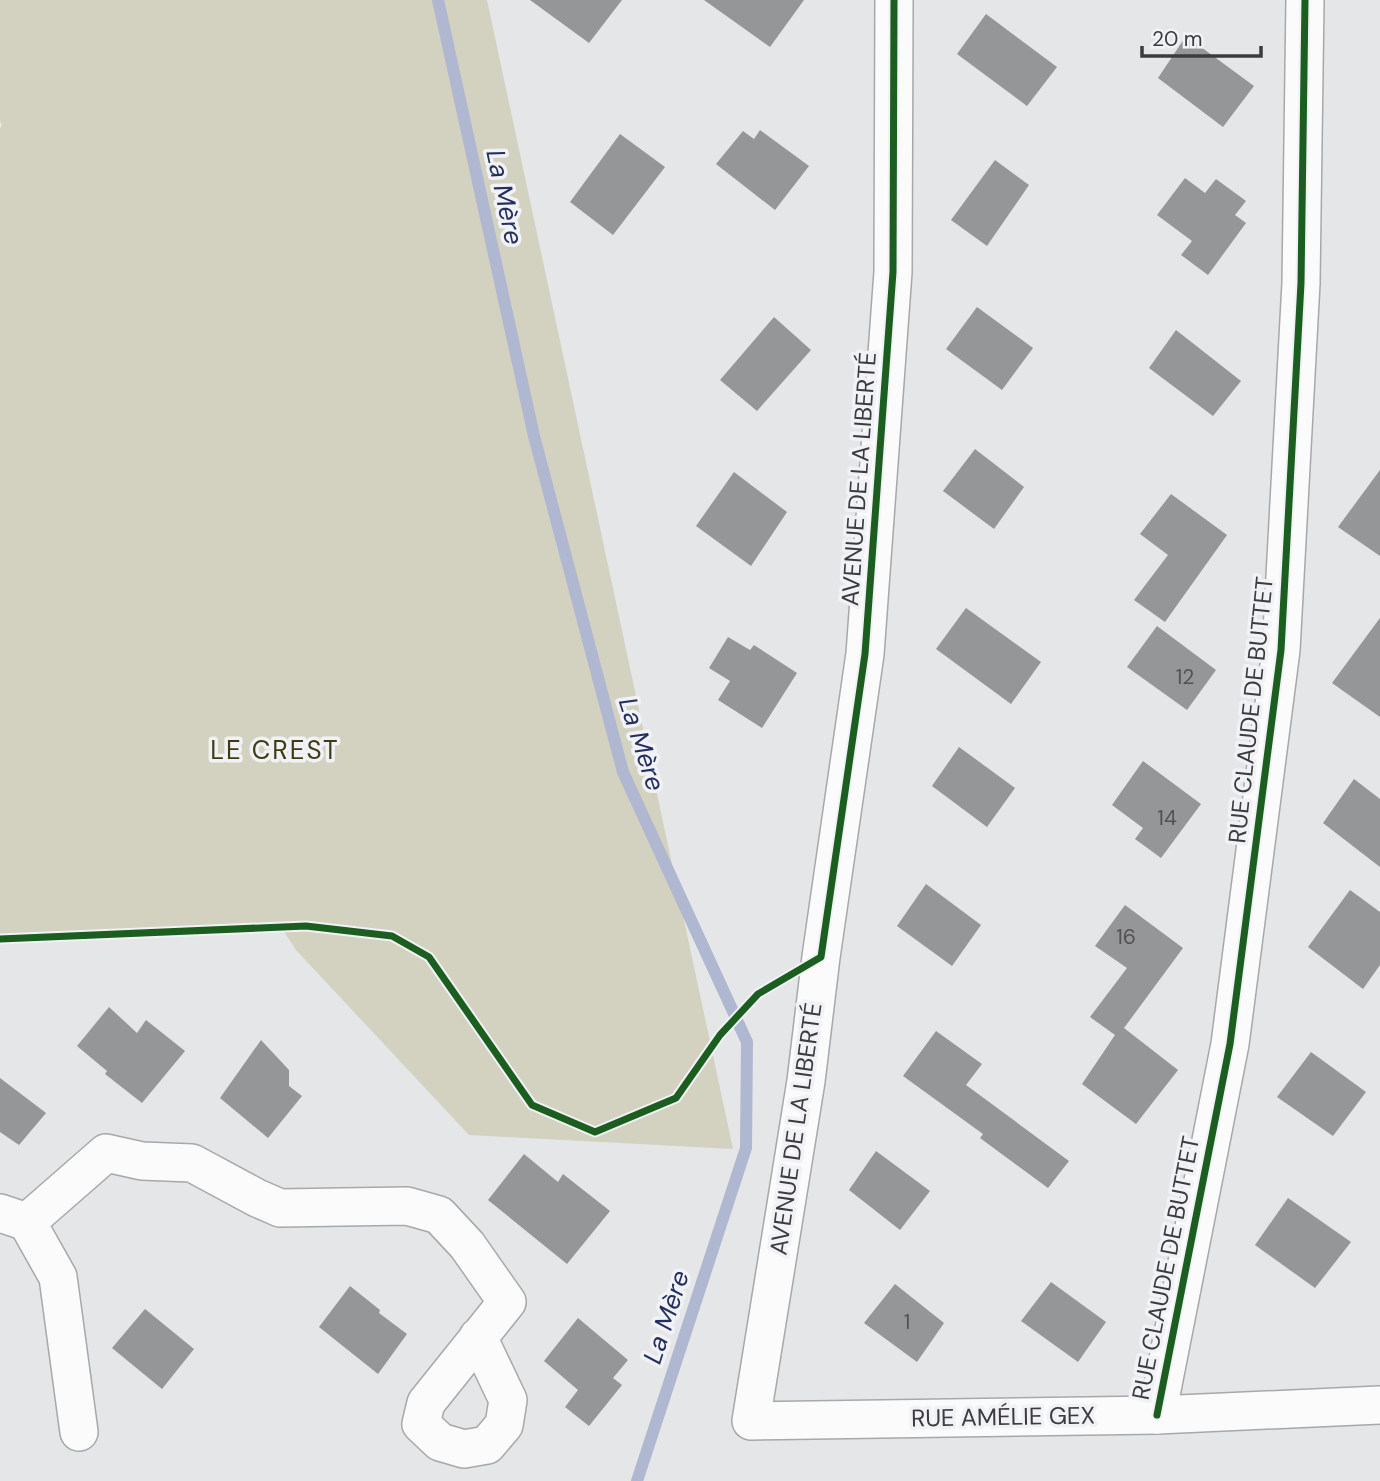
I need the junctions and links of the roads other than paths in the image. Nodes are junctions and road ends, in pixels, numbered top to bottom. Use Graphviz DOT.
graph roads {
  1 [pos="894,0"];
  2 [pos="1305,0"];
  3 [pos="13,1217"];
  4 [pos="478,1337"];
  5 [pos="1380,1405"];
  6 [pos="1157,1415"];
  7 [pos="751,1421"];
  8 [pos="79,1432"];
  1 -- 7 [label="street, AVENUE DE LA LIBERTÉ"];
  2 -- 6 [label="street, RUE CLAUDE DE BUTTET"];
  3 -- 4 [label="street"];
  3 -- 8 [label="street"];
  5 -- 6 [label="street, RUE AMÉLIE GEX"];
  6 -- 7 [label="street, RUE AMÉLIE GEX"];
}
